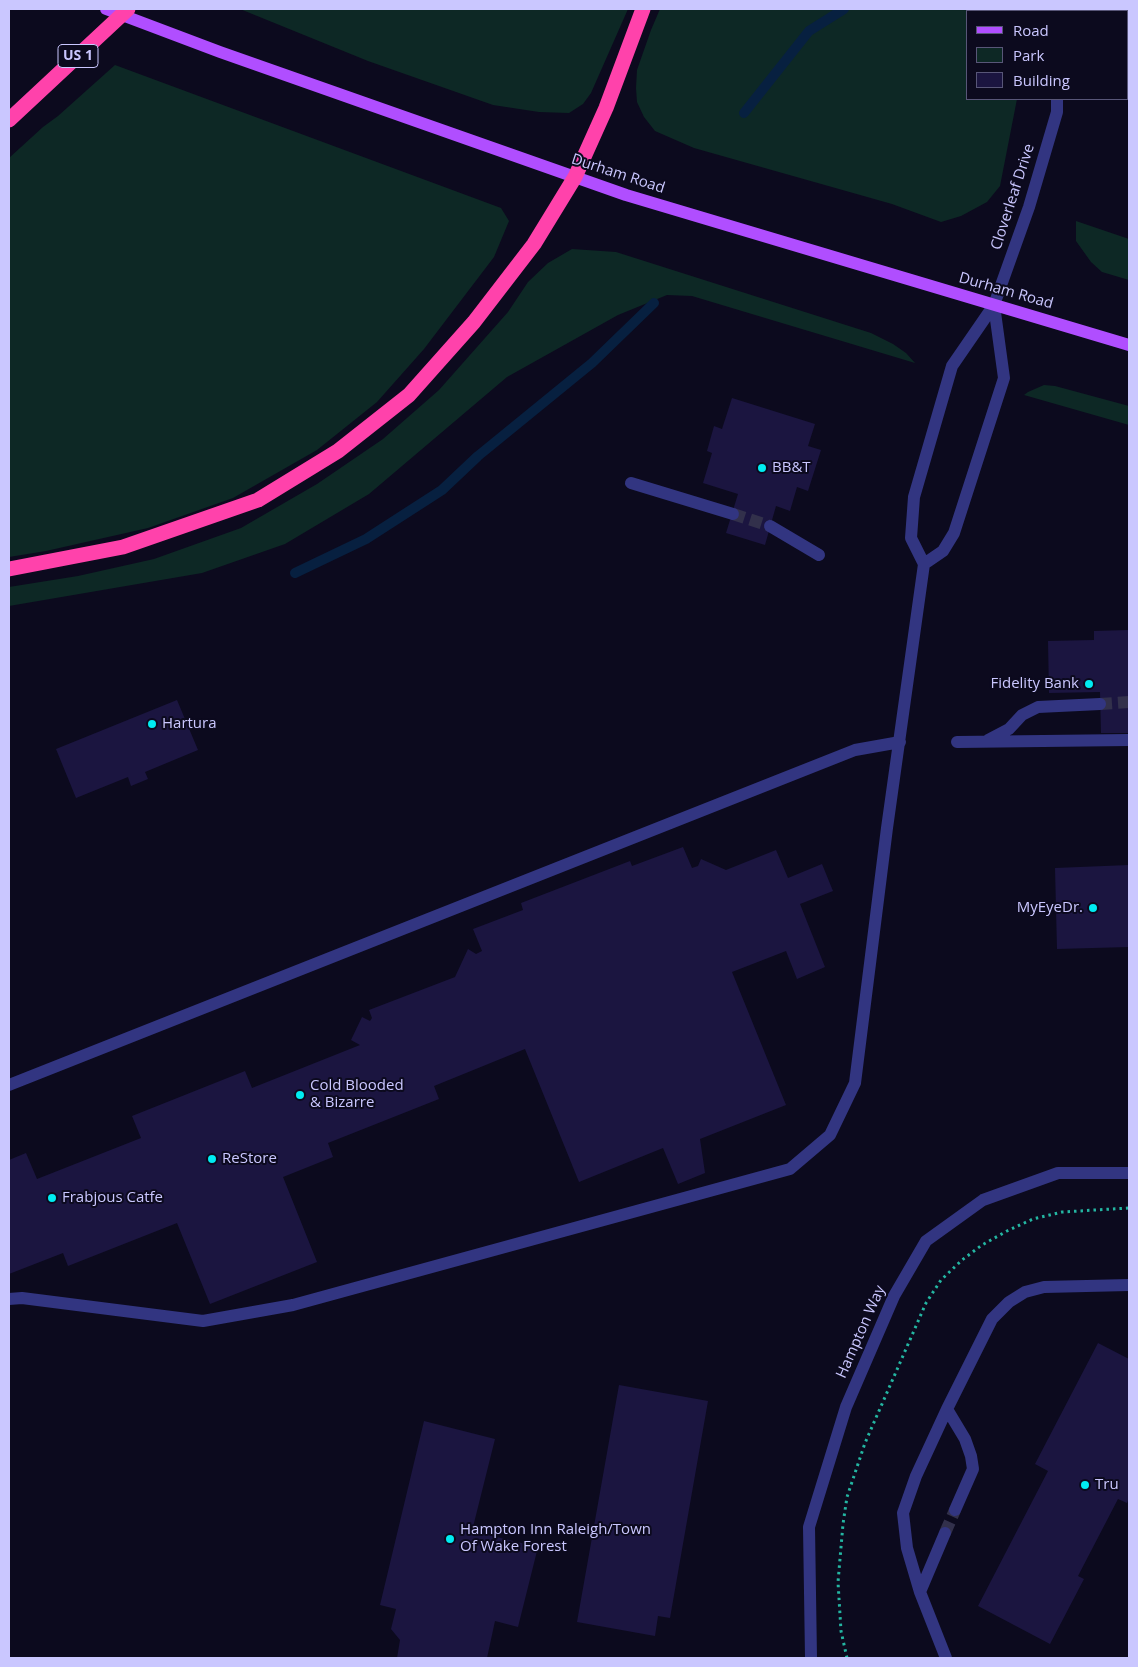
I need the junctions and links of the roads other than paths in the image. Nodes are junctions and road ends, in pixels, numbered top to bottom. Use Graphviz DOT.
graph roads {
  1 [pos="106,9"];
  2 [pos="128,9"];
  3 [pos="643,9"];
  4 [pos="1057,100"];
  5 [pos="9,120"];
  6 [pos="575,177"];
  7 [pos="994,305"];
  8 [pos="1129,344"];
  9 [pos="631,483"];
  10 [pos="732,514"];
  11 [pos="770,526"];
  12 [pos="819,555"];
  13 [pos="924,564"];
  14 [pos="9,570"];
  15 [pos="1100,704"];
  16 [pos="1129,740"];
  17 [pos="900,742"];
  18 [pos="958,742"];
  19 [pos="984,742"];
  20 [pos="9,1085"];
  21 [pos="1129,1173"];
  22 [pos="1129,1285"];
  23 [pos="9,1299"];
  24 [pos="947,1409"];
  25 [pos="955,1510"];
  26 [pos="945,1534"];
  27 [pos="920,1592"];
  28 [pos="811,1658"];
  29 [pos="946,1658"];
  1 -- 6 [label="main road, Durham Road"];
  2 -- 5 [label="highway, US 1"];
  3 -- 6 [label="highway"];
  4 -- 7 [label="street, Cloverleaf Drive"];
  6 -- 7 [label="main road, Durham Road"];
  6 -- 14 [label="highway"];
  7 -- 8 [label="main road, Durham Road"];
  7 -- 13 [label="street"];
  7 -- 13 [label="street"];
  9 -- 10 [label="street"];
  11 -- 12 [label="street"];
  13 -- 17 [label="street"];
  15 -- 19 [label="street"];
  16 -- 19 [label="street"];
  17 -- 20 [label="street"];
  17 -- 23 [label="street"];
  18 -- 19 [label="street"];
  21 -- 28 [label="street, Hampton Way"];
  22 -- 24 [label="street"];
  24 -- 25 [label="street"];
  24 -- 27 [label="street"];
  26 -- 27 [label="street"];
  27 -- 29 [label="street"];
}
